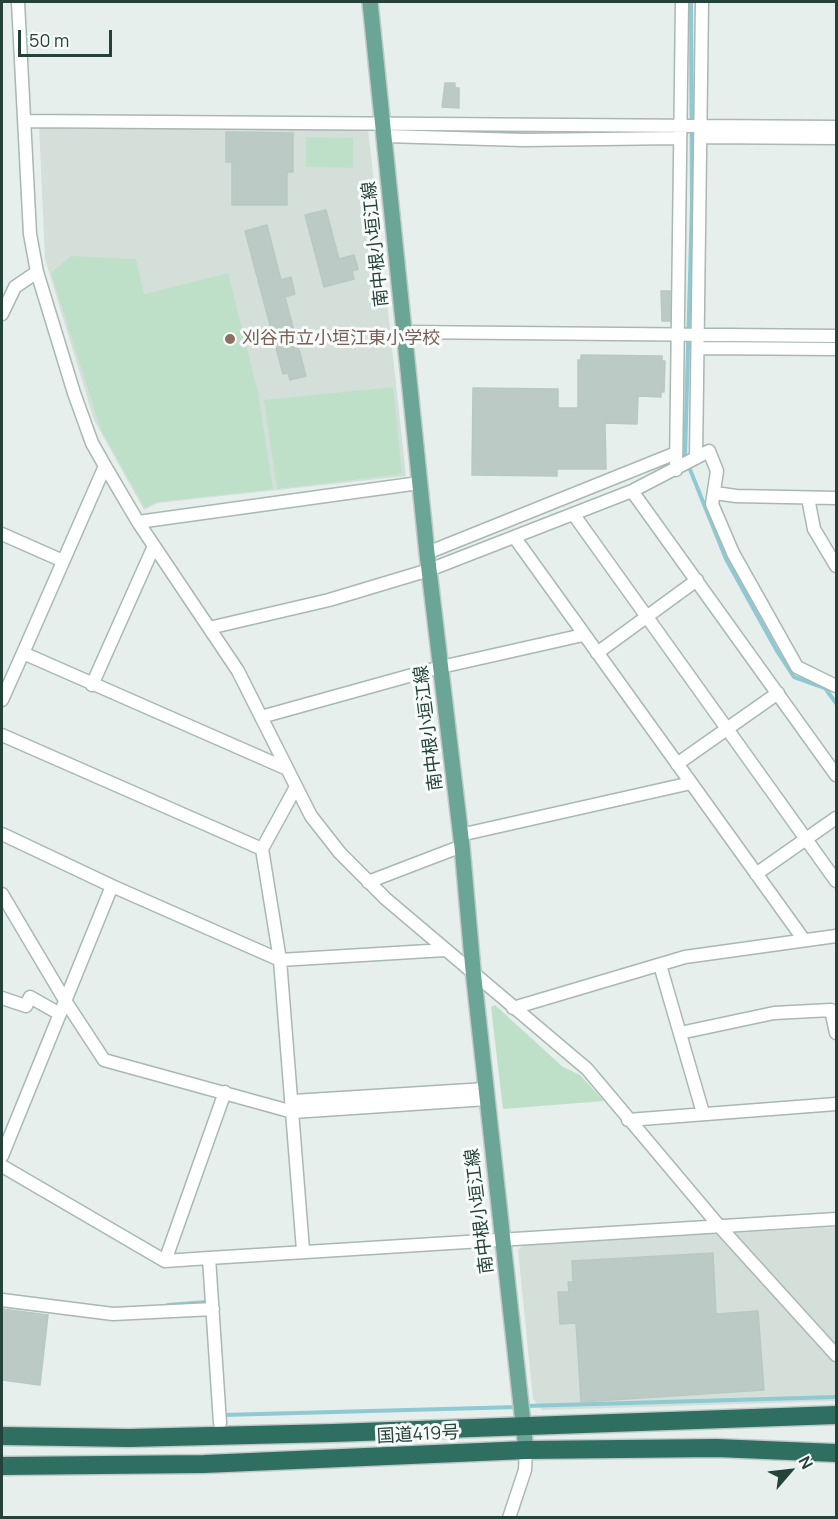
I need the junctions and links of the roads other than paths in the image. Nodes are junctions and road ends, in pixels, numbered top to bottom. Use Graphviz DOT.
graph roads {
  1 [pos="18,2"];
  2 [pos="370,2"];
  3 [pos="682,2"];
  4 [pos="702,2"];
  5 [pos="26,121"];
  6 [pos="837,127"];
  7 [pos="385,130"];
  8 [pos="681,130"];
  9 [pos="700,130"];
  10 [pos="837,138"];
  11 [pos="37,272"];
  12 [pos="2,314"];
  13 [pos="404,332"];
  14 [pos="681,334"];
  15 [pos="698,334"];
  16 [pos="837,336"];
  17 [pos="698,348"];
  18 [pos="837,349"];
  19 [pos="676,453"];
  20 [pos="695,459"];
  21 [pos="105,466"];
  22 [pos="678,469"];
  23 [pos="419,483"];
  24 [pos="632,491"];
  25 [pos="715,493"];
  26 [pos="808,498"];
  27 [pos="837,498"];
  28 [pos="574,515"];
  29 [pos="138,522"];
  30 [pos="2,534"];
  31 [pos="515,538"];
  32 [pos="154,546"];
  33 [pos="427,553"];
  34 [pos="63,561"];
  35 [pos="837,566"];
  36 [pos="429,570"];
  37 [pos="697,580"];
  38 [pos="647,617"];
  39 [pos="209,628"];
  40 [pos="584,635"];
  41 [pos="23,653"];
  42 [pos="597,654"];
  43 [pos="441,667"];
  44 [pos="92,685"];
  45 [pos="837,686"];
  46 [pos="777,693"];
  47 [pos="2,700"];
  48 [pos="261,717"];
  49 [pos="726,728"];
  50 [pos="2,735"];
  51 [pos="677,764"];
  52 [pos="285,768"];
  53 [pos="837,775"];
  54 [pos="691,783"];
  55 [pos="296,787"];
  56 [pos="837,818"];
  57 [pos="2,834"];
  58 [pos="806,840"];
  59 [pos="461,841"];
  60 [pos="262,849"];
  61 [pos="756,874"];
  62 [pos="837,881"];
  63 [pos="368,882"];
  64 [pos="112,886"];
  65 [pos="2,894"];
  66 [pos="837,936"];
  67 [pos="804,940"];
  68 [pos="446,950"];
  69 [pos="280,960"];
  70 [pos="660,964"];
  71 [pos="473,970"];
  72 [pos="2,998"];
  73 [pos="66,1002"];
  74 [pos="513,1008"];
  75 [pos="60,1014"];
  76 [pos="680,1033"];
  77 [pos="837,1033"];
  78 [pos="225,1092"];
  79 [pos="486,1094"];
  80 [pos="837,1104"];
  81 [pos="293,1106"];
  82 [pos="704,1113"];
  83 [pos="628,1120"];
  84 [pos="2,1156"];
  85 [pos="2,1167"];
  86 [pos="837,1219"];
  87 [pos="720,1227"];
  88 [pos="503,1240"];
  89 [pos="303,1250"];
  90 [pos="209,1258"];
  91 [pos="165,1262"];
  92 [pos="2,1300"];
  93 [pos="213,1309"];
  94 [pos="837,1355"];
  95 [pos="833,1415"];
  96 [pos="219,1423"];
  97 [pos="524,1426"];
  98 [pos="2,1436"];
  99 [pos="526,1450"];
  100 [pos="837,1453"];
  101 [pos="2,1466"];
  102 [pos="509,1518"];
  1 -- 5 [label="street"];
  2 -- 7 [label="main road, 南中根小垣江線"];
  3 -- 8 [label="street"];
  4 -- 9 [label="street"];
  5 -- 7 [label="street"];
  5 -- 11 [label="street"];
  6 -- 9 [label="street"];
  7 -- 8 [label="street"];
  7 -- 13 [label="main road, 南中根小垣江線"];
  8 -- 9 [label="street"];
  8 -- 14 [label="street"];
  9 -- 10 [label="street"];
  9 -- 15 [label="street"];
  11 -- 12 [label="street"];
  11 -- 21 [label="street"];
  13 -- 14 [label="street"];
  13 -- 23 [label="main road, 南中根小垣江線"];
  14 -- 15 [label="street"];
  14 -- 19 [label="street"];
  15 -- 16 [label="street"];
  15 -- 17 [label="street"];
  17 -- 18 [label="street"];
  17 -- 20 [label="street"];
  19 -- 22 [label="street"];
  19 -- 33 [label="street"];
  20 -- 22 [label="street"];
  20 -- 25 [label="street"];
  21 -- 29 [label="street"];
  21 -- 34 [label="street"];
  22 -- 24 [label="street"];
  23 -- 29 [label="street"];
  23 -- 33 [label="main road, 南中根小垣江線"];
  24 -- 28 [label="street"];
  24 -- 37 [label="street"];
  25 -- 26 [label="street"];
  25 -- 45 [label="street"];
  26 -- 27 [label="street"];
  26 -- 35 [label="street"];
  28 -- 31 [label="street"];
  28 -- 38 [label="street"];
  29 -- 32 [label="street"];
  30 -- 34 [label="street"];
  31 -- 36 [label="street"];
  31 -- 40 [label="street"];
  32 -- 39 [label="street"];
  32 -- 44 [label="street"];
  33 -- 36 [label="main road, 南中根小垣江線"];
  34 -- 41 [label="street"];
  36 -- 39 [label="street"];
  36 -- 43 [label="main road, 南中根小垣江線"];
  37 -- 38 [label="street"];
  37 -- 46 [label="street"];
  38 -- 42 [label="street"];
  38 -- 49 [label="street"];
  39 -- 48 [label="street"];
  40 -- 42 [label="street"];
  40 -- 43 [label="street"];
  41 -- 44 [label="street"];
  41 -- 47 [label="street"];
  42 -- 51 [label="street"];
  43 -- 48 [label="street"];
  43 -- 59 [label="main road, 南中根小垣江線"];
  44 -- 52 [label="street"];
  46 -- 49 [label="street"];
  46 -- 53 [label="street"];
  48 -- 52 [label="street"];
  49 -- 51 [label="street"];
  49 -- 58 [label="street"];
  50 -- 60 [label="street"];
  51 -- 54 [label="street"];
  52 -- 55 [label="street"];
  54 -- 59 [label="street"];
  54 -- 61 [label="street"];
  55 -- 60 [label="street"];
  55 -- 63 [label="street"];
  56 -- 58 [label="street"];
  57 -- 64 [label="street"];
  58 -- 61 [label="street"];
  58 -- 62 [label="street"];
  59 -- 63 [label="street"];
  59 -- 71 [label="main road, 南中根小垣江線"];
  60 -- 69 [label="street"];
  61 -- 67 [label="street"];
  63 -- 68 [label="street"];
  64 -- 69 [label="street"];
  64 -- 73 [label="street"];
  65 -- 73 [label="street"];
  66 -- 67 [label="street"];
  67 -- 70 [label="street"];
  68 -- 69 [label="street"];
  68 -- 71 [label="street"];
  69 -- 81 [label="street"];
  70 -- 74 [label="street"];
  70 -- 76 [label="street"];
  71 -- 74 [label="street"];
  71 -- 79 [label="main road, 南中根小垣江線"];
  72 -- 75 [label="street"];
  73 -- 75 [label="street"];
  73 -- 78 [label="street"];
  74 -- 83 [label="street"];
  75 -- 84 [label="street"];
  76 -- 77 [label="street"];
  76 -- 82 [label="street"];
  78 -- 81 [label="street"];
  78 -- 91 [label="street"];
  79 -- 81 [label="street"];
  79 -- 88 [label="main road, 南中根小垣江線"];
  80 -- 82 [label="street"];
  81 -- 89 [label="street"];
  82 -- 83 [label="street"];
  83 -- 87 [label="street"];
  85 -- 91 [label="street"];
  86 -- 87 [label="street"];
  87 -- 88 [label="street"];
  87 -- 94 [label="street"];
  88 -- 89 [label="street"];
  88 -- 97 [label="main road, 南中根小垣江線"];
  89 -- 90 [label="street"];
  90 -- 91 [label="street"];
  90 -- 93 [label="street"];
  92 -- 93 [label="street"];
  93 -- 96 [label="street"];
  95 -- 97 [label="highway, 国道419号"];
  97 -- 98 [label="highway, 国道419号"];
  97 -- 99 [label="main road, 南中根小垣江線"];
  99 -- 100 [label="highway, 国道419号"];
  99 -- 101 [label="highway, 国道419号"];
  99 -- 102 [label="street"];
}
